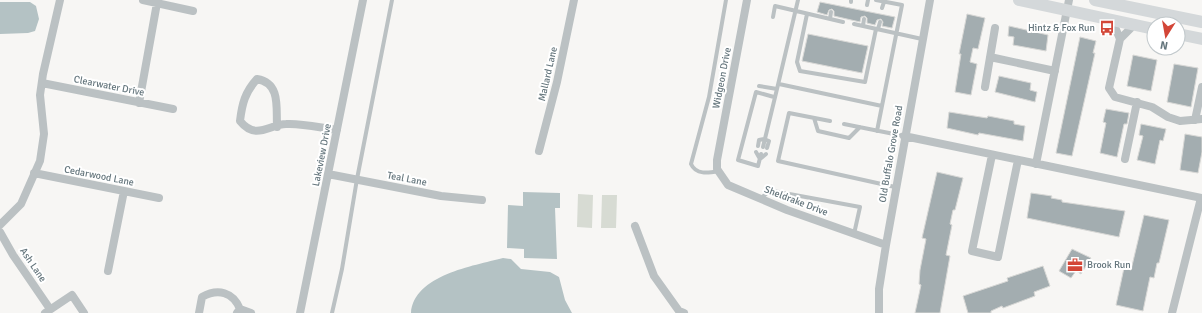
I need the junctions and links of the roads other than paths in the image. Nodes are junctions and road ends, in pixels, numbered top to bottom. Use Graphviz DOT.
graph roads {
  1 [pos="60,0"];
  2 [pos="143,0"];
  3 [pos="363,0"];
  4 [pos="392,0"];
  5 [pos="574,0"];
  6 [pos="726,0"];
  7 [pos="747,0"];
  8 [pos="798,0"];
  9 [pos="868,0"];
  10 [pos="876,0"];
  11 [pos="930,0"];
  12 [pos="1019,0"];
  13 [pos="1095,0"];
  14 [pos="884,2"];
  15 [pos="157,3"];
  16 [pos="866,5"];
  17 [pos="1068,5"];
  18 [pos="882,8"];
  19 [pos="193,10"];
  20 [pos="796,11"];
  21 [pos="831,12"];
  22 [pos="807,14"];
  23 [pos="773,17"];
  24 [pos="830,19"];
  25 [pos="864,19"];
  26 [pos="1112,20"];
  27 [pos="842,22"];
  28 [pos="880,22"];
  29 [pos="1202,22"];
  30 [pos="854,24"];
  31 [pos="1135,24"];
  32 [pos="863,26"];
  33 [pos="1146,26"];
  34 [pos="995,28"];
  35 [pos="877,29"];
  36 [pos="897,33"];
  37 [pos="1186,36"];
  38 [pos="922,39"];
  39 [pos="1120,39"];
  40 [pos="1202,39"];
  41 [pos="990,57"];
  42 [pos="1055,71"];
  43 [pos="42,83"];
  44 [pos="779,84"];
  45 [pos="985,87"];
  46 [pos="1202,87"];
  47 [pos="777,89"];
  48 [pos="756,92"];
  49 [pos="774,97"];
  50 [pos="139,102"];
  51 [pos="1137,102"];
  52 [pos="882,106"];
  53 [pos="173,109"];
  54 [pos="814,118"];
  55 [pos="1199,119"];
  56 [pos="830,121"];
  57 [pos="844,124"];
  58 [pos="277,127"];
  59 [pos="860,127"];
  60 [pos="337,130"];
  61 [pos="877,131"];
  62 [pos="904,136"];
  63 [pos="764,139"];
  64 [pos="758,146"];
  65 [pos="765,147"];
  66 [pos="539,151"];
  67 [pos="756,152"];
  68 [pos="764,154"];
  69 [pos="992,154"];
  70 [pos="760,159"];
  71 [pos="717,160"];
  72 [pos="1018,160"];
  73 [pos="1125,160"];
  74 [pos="1036,164"];
  75 [pos="719,171"];
  76 [pos="34,173"];
  77 [pos="328,174"];
  78 [pos="357,180"];
  79 [pos="895,187"];
  80 [pos="124,191"];
  81 [pos="159,198"];
  82 [pos="1202,198"];
  83 [pos="760,199"];
  84 [pos="482,200"];
  85 [pos="0,225"];
  86 [pos="635,226"];
  87 [pos="0,232"];
  88 [pos="854,234"];
  89 [pos="886,245"];
  90 [pos="108,271"];
  91 [pos="47,311"];
  92 [pos="239,311"];
  93 [pos="84,313"];
  94 [pos="199,313"];
  95 [pos="251,313"];
  96 [pos="300,313"];
  97 [pos="332,313"];
  98 [pos="684,313"];
  99 [pos="879,313"];
  100 [pos="1172,313"];
  1 -- 43 [label="street"];
  2 -- 15 [label="street"];
  3 -- 60 [label="street, Lakeview Drive"];
  4 -- 78 [label="lane"];
  5 -- 66 [label="street, Mallard Lane"];
  6 -- 75 [label="lane"];
  7 -- 71 [label="street, Widgeon Drive"];
  8 -- 20 [label="lane"];
  9 -- 16 [label="lane"];
  10 -- 14 [label="lane"];
  11 -- 38 [label="street, Old Buffalo Grove Road"];
  12 -- 17 [label="main road"];
  13 -- 29 [label="main road"];
  14 -- 18 [label="lane"];
  14 -- 36 [label="lane"];
  15 -- 19 [label="street"];
  15 -- 50 [label="street"];
  17 -- 26 [label="main road"];
  17 -- 42 [label="street"];
  20 -- 22 [label="lane"];
  20 -- 23 [label="lane"];
  20 -- 44 [label="lane"];
  21 -- 24 [label="lane"];
  22 -- 24 [label="lane"];
  22 -- 35 [label="lane"];
  24 -- 27 [label="lane"];
  25 -- 32 [label="lane"];
  26 -- 31 [label="main road"];
  26 -- 39 [label="street"];
  28 -- 35 [label="lane"];
  30 -- 32 [label="lane"];
  31 -- 33 [label="main road"];
  31 -- 39 [label="street"];
  32 -- 35 [label="lane"];
  34 -- 41 [label="street"];
  35 -- 36 [label="lane"];
  36 -- 38 [label="lane"];
  36 -- 52 [label="lane"];
  37 -- 40 [label="main road"];
  38 -- 62 [label="street, Old Buffalo Grove Road"];
  39 -- 51 [label="street"];
  41 -- 42 [label="street"];
  41 -- 45 [label="street"];
  42 -- 74 [label="street"];
  43 -- 50 [label="street, Clearwater Drive"];
  43 -- 76 [label="street"];
  44 -- 47 [label="lane"];
  44 -- 52 [label="lane"];
  46 -- 55 [label="street"];
  47 -- 48 [label="lane"];
  47 -- 49 [label="lane"];
  48 -- 49 [label="lane"];
  48 -- 70 [label="lane"];
  49 -- 63 [label="lane"];
  50 -- 53 [label="street, Clearwater Drive"];
  51 -- 55 [label="street"];
  51 -- 73 [label="street"];
  52 -- 61 [label="lane"];
  54 -- 56 [label="lane"];
  54 -- 59 [label="lane"];
  54 -- 79 [label="lane"];
  57 -- 59 [label="lane"];
  58 -- 58 [label="street"];
  58 -- 60 [label="street"];
  59 -- 61 [label="lane"];
  60 -- 77 [label="street, Lakeview Drive"];
  61 -- 62 [label="lane"];
  62 -- 69 [label="street"];
  62 -- 79 [label="street, Old Buffalo Grove Road"];
  63 -- 64 [label="lane"];
  63 -- 65 [label="lane"];
  67 -- 70 [label="lane"];
  68 -- 70 [label="lane"];
  69 -- 72 [label="street"];
  69 -- 72 [label="street"];
  71 -- 75 [label="street, Sheldrake Drive"];
  72 -- 74 [label="street"];
  74 -- 82 [label="street"];
  75 -- 83 [label="street, Sheldrake Drive"];
  76 -- 80 [label="street, Cedarwood Lane"];
  76 -- 85 [label="street"];
  77 -- 78 [label="street, Teal Lane"];
  77 -- 96 [label="street, Lakeview Drive"];
  78 -- 84 [label="street, Teal Lane"];
  78 -- 97 [label="lane"];
  79 -- 89 [label="street, Old Buffalo Grove Road"];
  80 -- 81 [label="street, Cedarwood Lane"];
  80 -- 90 [label="street"];
  82 -- 100 [label="street"];
  83 -- 88 [label="street, Sheldrake Drive"];
  83 -- 88 [label="lane"];
  86 -- 98 [label="street"];
  87 -- 91 [label="street, Ash Lane"];
  88 -- 89 [label="street, Sheldrake Drive"];
  89 -- 99 [label="street, Old Buffalo Grove Road"];
  91 -- 93 [label="street"];
  92 -- 94 [label="street"];
  92 -- 95 [label="street"];
}
